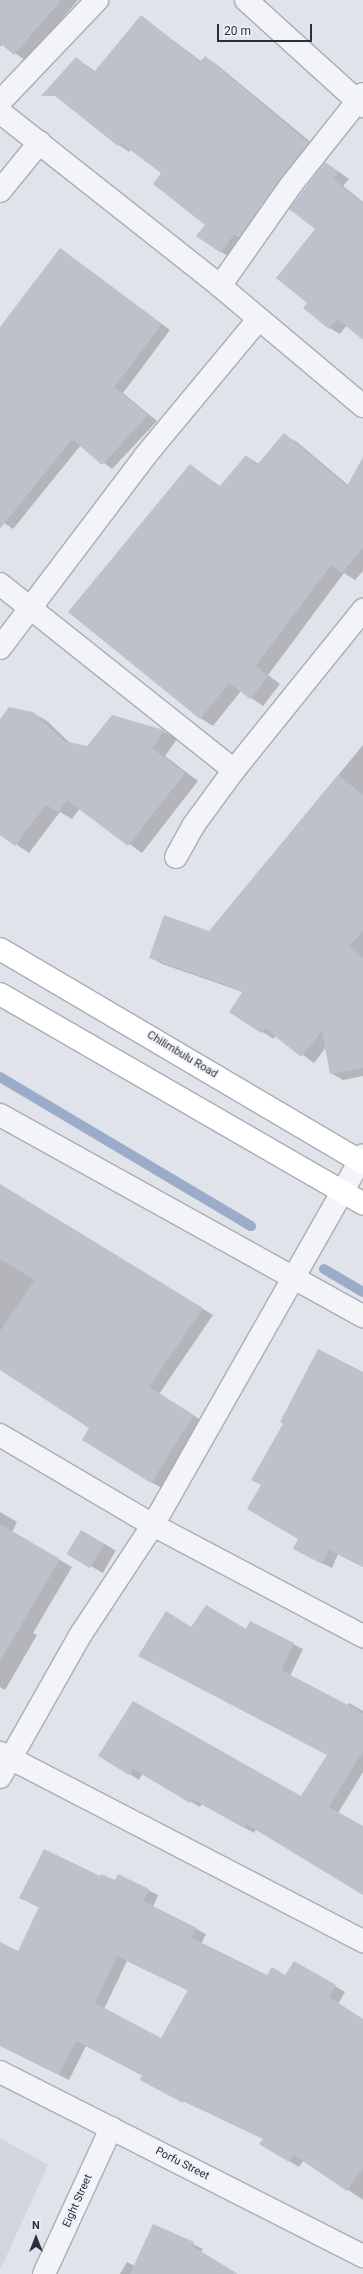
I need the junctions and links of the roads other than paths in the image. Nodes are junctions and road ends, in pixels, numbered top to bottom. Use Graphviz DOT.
graph roads {
  1 [pos="97,0"];
  2 [pos="246,0"];
  3 [pos="361,101"];
  4 [pos="0,102"];
  5 [pos="0,112"];
  6 [pos="40,142"];
  7 [pos="0,191"];
  8 [pos="220,286"];
  9 [pos="258,320"];
  10 [pos="363,406"];
  11 [pos="0,584"];
  12 [pos="31,610"];
  13 [pos="363,610"];
  14 [pos="0,648"];
  15 [pos="234,770"];
  16 [pos="176,857"];
  17 [pos="0,949"];
  18 [pos="0,994"];
  19 [pos="0,1115"];
  20 [pos="362,1160"];
  21 [pos="340,1191"];
  22 [pos="363,1204"];
  23 [pos="294,1280"];
  24 [pos="363,1316"];
  25 [pos="0,1435"];
  26 [pos="153,1524"];
  27 [pos="363,1636"];
  28 [pos="3,1763"];
  29 [pos="363,1941"];
  30 [pos="0,2072"];
  31 [pos="111,2128"];
  32 [pos="363,2256"];
  33 [pos="44,2274"];
  1 -- 4 [label="street"];
  2 -- 3 [label="street"];
  3 -- 8 [label="street"];
  5 -- 6 [label="street"];
  6 -- 7 [label="street"];
  6 -- 8 [label="street"];
  8 -- 9 [label="street"];
  9 -- 10 [label="street"];
  9 -- 12 [label="street"];
  11 -- 12 [label="street"];
  12 -- 14 [label="street"];
  12 -- 15 [label="street"];
  13 -- 15 [label="street"];
  15 -- 16 [label="street"];
  17 -- 20 [label="main road, Chilimbulu Road"];
  18 -- 21 [label="main road"];
  19 -- 23 [label="street"];
  20 -- 21 [label="street"];
  21 -- 22 [label="main road"];
  21 -- 23 [label="street"];
  23 -- 24 [label="street"];
  23 -- 26 [label="street"];
  25 -- 26 [label="street"];
  26 -- 27 [label="street"];
  26 -- 28 [label="street"];
  28 -- 29 [label="street"];
  30 -- 31 [label="street, Porfu Street"];
  31 -- 32 [label="street, Porfu Street"];
  31 -- 33 [label="street, Eight Street"];
}
